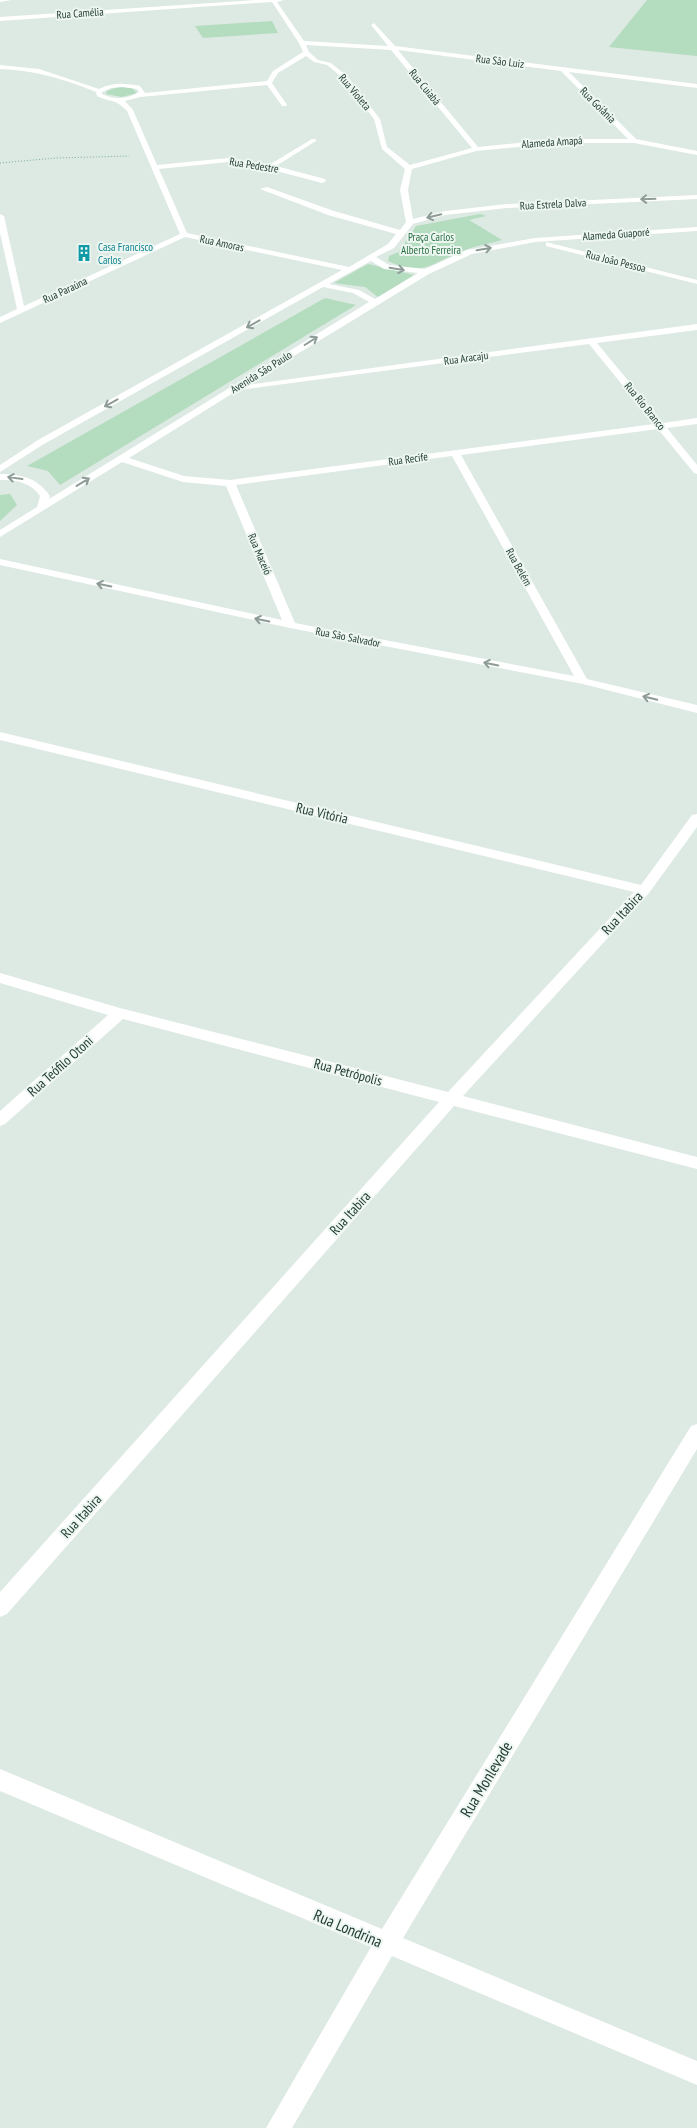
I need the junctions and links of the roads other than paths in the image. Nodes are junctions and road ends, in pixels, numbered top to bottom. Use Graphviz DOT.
graph roads {
  1 [pos="0,0"];
  2 [pos="8,0"];
  3 [pos="273,0"];
  4 [pos="281,0"];
  5 [pos="0,19"];
  6 [pos="374,25"];
  7 [pos="302,43"];
  8 [pos="393,48"];
  9 [pos="306,53"];
  10 [pos="0,66"];
  11 [pos="563,69"];
  12 [pos="269,83"];
  13 [pos="697,86"];
  14 [pos="99,91"];
  15 [pos="140,95"];
  16 [pos="120,99"];
  17 [pos="284,105"];
  18 [pos="314,140"];
  19 [pos="634,141"];
  20 [pos="476,149"];
  21 [pos="697,152"];
  22 [pos="155,167"];
  23 [pos="270,167"];
  24 [pos="409,168"];
  25 [pos="322,181"];
  26 [pos="264,189"];
  27 [pos="697,197"];
  28 [pos="0,216"];
  29 [pos="410,222"];
  30 [pos="697,228"];
  31 [pos="401,234"];
  32 [pos="184,235"];
  33 [pos="535,240"];
  34 [pos="370,258"];
  35 [pos="349,269"];
  36 [pos="426,272"];
  37 [pos="697,282"];
  38 [pos="323,285"];
  39 [pos="374,302"];
  40 [pos="20,310"];
  41 [pos="0,320"];
  42 [pos="697,327"];
  43 [pos="592,342"];
  44 [pos="234,389"];
  45 [pos="697,421"];
  46 [pos="661,425"];
  47 [pos="455,453"];
  48 [pos="122,459"];
  49 [pos="0,469"];
  50 [pos="697,471"];
  51 [pos="0,477"];
  52 [pos="230,483"];
  53 [pos="42,507"];
  54 [pos="0,534"];
  55 [pos="0,562"];
  56 [pos="290,626"];
  57 [pos="583,681"];
  58 [pos="697,709"];
  59 [pos="0,736"];
  60 [pos="697,818"];
  61 [pos="644,890"];
  62 [pos="0,978"];
  63 [pos="120,1013"];
  64 [pos="451,1099"];
  65 [pos="0,1120"];
  66 [pos="697,1163"];
  67 [pos="697,1432"];
  68 [pos="0,1607"];
  69 [pos="0,1780"];
  70 [pos="386,1944"];
  71 [pos="697,2073"];
  72 [pos="278,2128"];
  1 -- 2 [label="street"];
  3 -- 4 [label="street, Rua Camélia"];
  3 -- 5 [label="street, Rua Camélia"];
  3 -- 7 [label="street"];
  6 -- 8 [label="street, Rua Cuiabá"];
  7 -- 8 [label="street, Rua São Luiz"];
  7 -- 9 [label="street"];
  8 -- 11 [label="street, Rua São Luiz"];
  8 -- 20 [label="street, Rua Cuiabá"];
  9 -- 12 [label="street"];
  9 -- 24 [label="street, Rua Violeta"];
  10 -- 14 [label="street"];
  11 -- 13 [label="street, Rua São Luiz"];
  11 -- 19 [label="street, Rua Goiânia"];
  12 -- 15 [label="street"];
  12 -- 17 [label="street"];
  14 -- 15 [label="street"];
  14 -- 16 [label="street"];
  15 -- 16 [label="street"];
  16 -- 22 [label="street, Rua Amoras"];
  18 -- 23 [label="street"];
  19 -- 20 [label="street, Alameda Amapá"];
  19 -- 21 [label="street, Alameda Amapá"];
  20 -- 24 [label="street, Alameda Amapá"];
  22 -- 23 [label="street, Rua Pedestre"];
  22 -- 32 [label="street, Rua Amoras"];
  23 -- 25 [label="street, Rua Pedestre"];
  24 -- 29 [label="street"];
  26 -- 31 [label="street"];
  27 -- 29 [label="street, Rua Estrela Dalva, one-way"];
  28 -- 40 [label="street"];
  29 -- 31 [label="street"];
  30 -- 33 [label="street, Alameda Guaporé"];
  31 -- 34 [label="street"];
  32 -- 35 [label="street, Rua Amoras"];
  32 -- 40 [label="street, Rua Paraúna"];
  36 -- 33 [label="street, Avenida São Paulo, one-way"];
  33 -- 37 [label="street, Rua João Pessoa"];
  34 -- 35 [label="street"];
  34 -- 36 [label="street, one-way"];
  35 -- 38 [label="street"];
  36 -- 39 [label="street, Avenida São Paulo"];
  38 -- 39 [label="street"];
  38 -- 49 [label="street, one-way"];
  44 -- 39 [label="street, Avenida São Paulo, one-way"];
  40 -- 41 [label="street, Rua Paraúna"];
  42 -- 43 [label="street, Rua Aracaju"];
  43 -- 44 [label="street, Rua Aracaju"];
  43 -- 46 [label="street, Rua Rio Branco"];
  44 -- 48 [label="street, Avenida São Paulo"];
  45 -- 46 [label="street, Rua Recife"];
  46 -- 47 [label="street, Rua Recife"];
  46 -- 50 [label="street, Rua Rio Branco"];
  47 -- 52 [label="street, Rua Recife"];
  47 -- 57 [label="street, Rua Belém"];
  48 -- 52 [label="street, Rua Recife"];
  53 -- 48 [label="street, Avenida São Paulo, one-way"];
  53 -- 51 [label="street, one-way"];
  52 -- 56 [label="street, Rua Maceió"];
  53 -- 54 [label="street, Avenida São Paulo"];
  56 -- 55 [label="street, Rua São Salvador, one-way"];
  57 -- 56 [label="street, Rua São Salvador, one-way"];
  58 -- 57 [label="street, Rua São Salvador, one-way"];
  59 -- 61 [label="street, Rua Vitória"];
  60 -- 61 [label="street, Rua Itabira"];
  61 -- 64 [label="street, Rua Itabira"];
  62 -- 63 [label="street, Rua Petrópolis"];
  63 -- 64 [label="street, Rua Petrópolis"];
  63 -- 65 [label="street, Rua Teófilo Otoni"];
  64 -- 66 [label="street, Rua Petrópolis"];
  64 -- 68 [label="street, Rua Itabira"];
  67 -- 70 [label="street, Rua Monlevade"];
  69 -- 70 [label="street, Rua Londrina"];
  70 -- 71 [label="street, Rua Londrina"];
  70 -- 72 [label="street, Rua Monlevade"];
}
